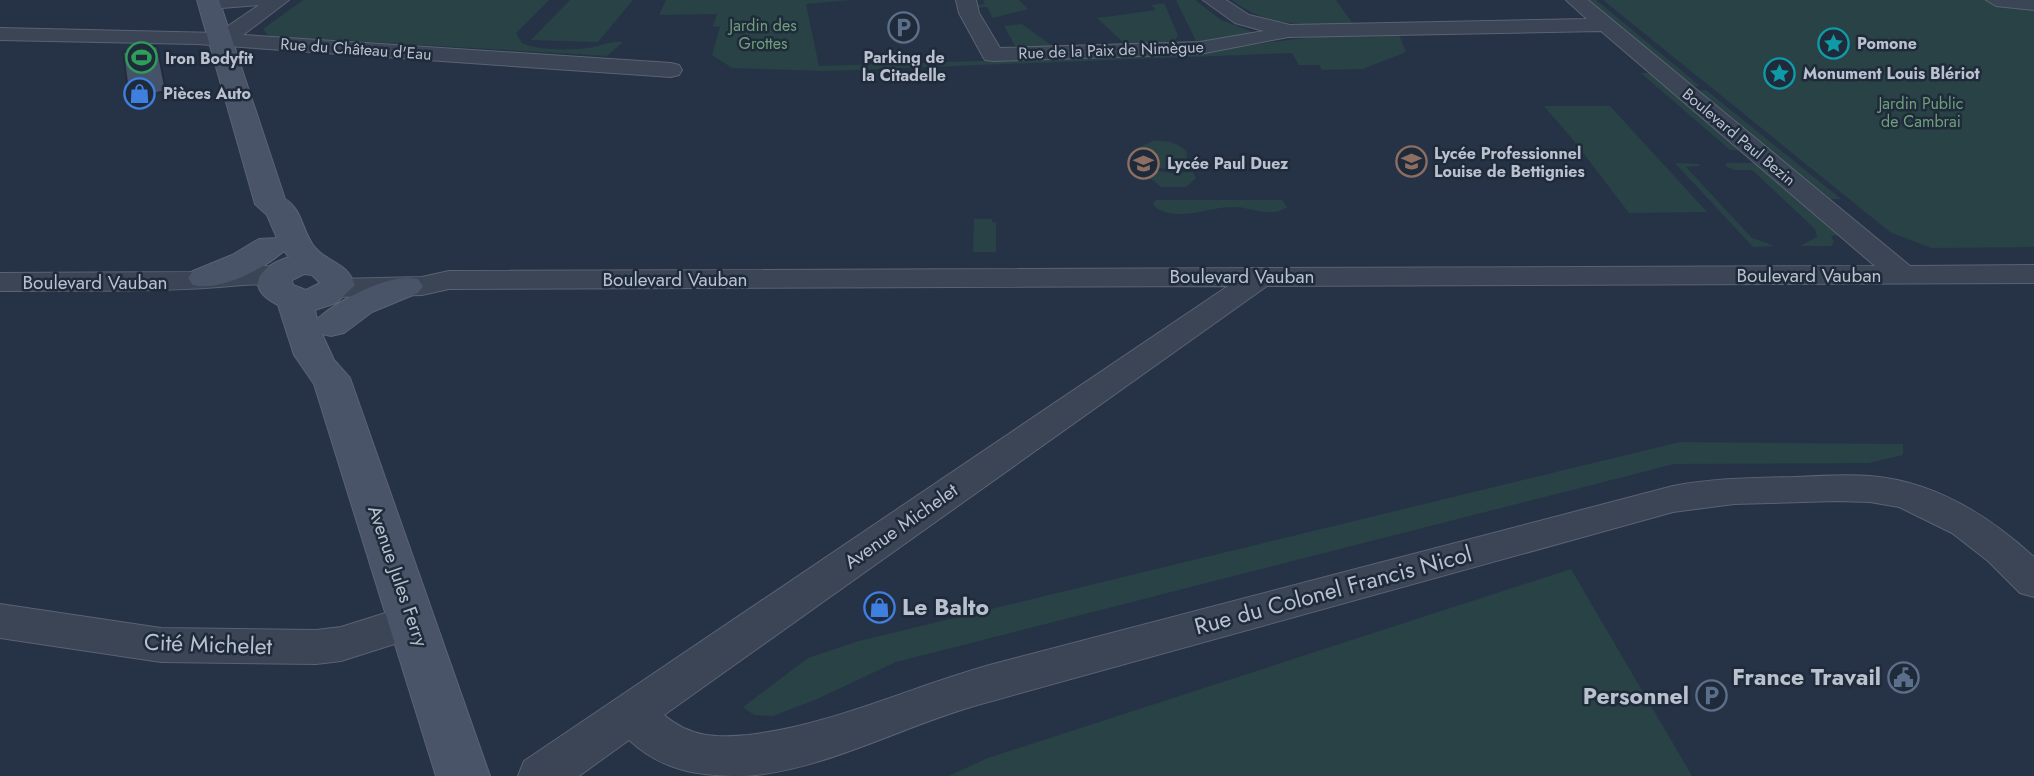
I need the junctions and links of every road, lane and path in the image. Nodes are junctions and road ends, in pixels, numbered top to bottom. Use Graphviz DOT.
graph roads {
  1 [pos="255,0"];
  2 [pos="279,0"];
  3 [pos="966,0"];
  4 [pos="1213,0"];
  5 [pos="1576,0"];
  6 [pos="1996,0"];
  7 [pos="208,1"];
  8 [pos="2034,4"];
  9 [pos="1605,24"];
  10 [pos="1290,31"];
  11 [pos="0,34"];
  12 [pos="222,40"];
  13 [pos="671,70"];
  14 [pos="271,204"];
  15 [pos="1902,274"];
  16 [pos="2034,274"];
  17 [pos="1162,276"];
  18 [pos="1262,276"];
  19 [pos="197,279"];
  20 [pos="449,280"];
  21 [pos="0,282"];
  22 [pos="303,283"];
  23 [pos="407,286"];
  24 [pos="1201,319"];
  25 [pos="2034,582"];
  26 [pos="0,621"];
  27 [pos="414,621"];
  28 [pos="630,714"];
  29 [pos="463,776"];
  30 [pos="541,776"];
  1 -- 7 [label="street"];
  2 -- 12 [label="street"];
  3 -- 10 [label="street, Rue de la Paix de Nimègue"];
  4 -- 10 [label="street, Rue de la Paix de Nimègue"];
  5 -- 9 [label="street, Boulevard Paul Bezin"];
  6 -- 8 [label="street"];
  7 -- 12 [label="main road, Avenue Jules Ferry"];
  9 -- 10 [label="street, Rue de la Paix de Nimègue"];
  9 -- 15 [label="street, Boulevard Paul Bezin"];
  11 -- 12 [label="street, Rue du Château d'Eau"];
  12 -- 13 [label="street, Rue du Château d'Eau"];
  12 -- 14 [label="main road, Avenue Jules Ferry"];
  14 -- 22 [label="main road, Avenue Jules Ferry"];
  14 -- 22 [label="main road, Avenue Jules Ferry"];
  15 -- 16 [label="street, Boulevard Vauban"];
  15 -- 18 [label="street, Boulevard Vauban"];
  17 -- 18 [label="street, Boulevard Vauban"];
  17 -- 20 [label="street, Boulevard Vauban"];
  17 -- 24 [label="street"];
  18 -- 24 [label="street, Avenue Michelet"];
  19 -- 21 [label="street, Boulevard Vauban"];
  19 -- 22 [label="main road"];
  20 -- 22 [label="street, Boulevard Vauban"];
  20 -- 23 [label="street, Boulevard Vauban"];
  22 -- 23 [label="main road"];
  22 -- 27 [label="main road, Avenue Jules Ferry"];
  24 -- 28 [label="street, Avenue Michelet"];
  25 -- 28 [label="street, Rue du Colonel Francis Nicol"];
  26 -- 27 [label="street, Cité Michelet"];
  27 -- 29 [label="main road, Avenue Jules Ferry"];
  28 -- 30 [label="street, Avenue Michelet"];
}
